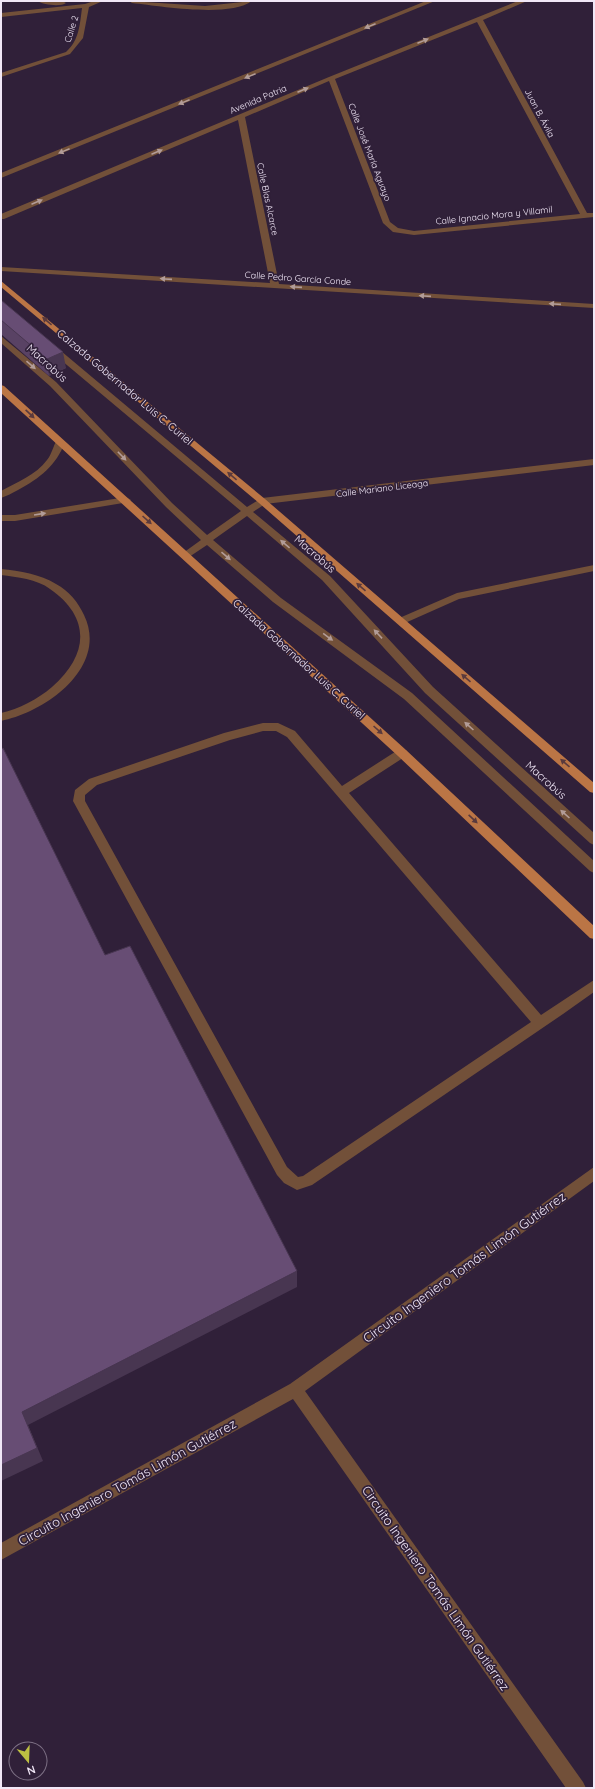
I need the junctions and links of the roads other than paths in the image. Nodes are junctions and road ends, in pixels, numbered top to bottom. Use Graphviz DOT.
graph roads {
  1 [pos="41,1"];
  2 [pos="100,1"];
  3 [pos="132,1"];
  4 [pos="249,1"];
  5 [pos="432,1"];
  6 [pos="524,1"];
  7 [pos="64,2"];
  8 [pos="86,6"];
  9 [pos="1,15"];
  10 [pos="479,19"];
  11 [pos="1,75"];
  12 [pos="331,78"];
  13 [pos="241,117"];
  14 [pos="1,176"];
  15 [pos="594,215"];
  16 [pos="585,216"];
  17 [pos="1,217"];
  18 [pos="396,230"];
  19 [pos="1,269"];
  20 [pos="1,283"];
  21 [pos="275,286"];
  22 [pos="594,306"];
  23 [pos="1,339"];
  24 [pos="43,340"];
  25 [pos="1,388"];
  26 [pos="60,442"];
  27 [pos="594,462"];
  28 [pos="1,494"];
  29 [pos="126,500"];
  30 [pos="262,501"];
  31 [pos="248,512"];
  32 [pos="1,518"];
  33 [pos="208,541"];
  34 [pos="186,555"];
  35 [pos="594,568"];
  36 [pos="1,572"];
  37 [pos="401,621"];
  38 [pos="1,717"];
  39 [pos="402,753"];
  40 [pos="594,788"];
  41 [pos="342,792"];
  42 [pos="594,840"];
  43 [pos="594,868"];
  44 [pos="594,934"];
  45 [pos="594,985"];
  46 [pos="540,1023"];
  47 [pos="594,1173"];
  48 [pos="295,1389"];
  49 [pos="1,1552"];
  50 [pos="577,1788"];
  1 -- 7 [label="street, Calle 2"];
  2 -- 8 [label="street"];
  3 -- 4 [label="street"];
  5 -- 14 [label="street, one-way"];
  6 -- 10 [label="street, Avenida Patria"];
  7 -- 8 [label="street, Calle 2"];
  8 -- 9 [label="street"];
  8 -- 11 [label="street, Calle 2"];
  12 -- 10 [label="street, Avenida Patria, one-way"];
  10 -- 16 [label="street, Juan B. Ávila"];
  13 -- 12 [label="street, Avenida Patria, one-way"];
  12 -- 18 [label="street, Calle José María Aguayo"];
  17 -- 13 [label="street, Avenida Patria, one-way"];
  13 -- 21 [label="street, Calle Blas Alcarce"];
  15 -- 16 [label="street, Calle Ignacio Mora y Villamil"];
  16 -- 18 [label="street, Calle Ignacio Mora y Villamil"];
  21 -- 19 [label="street, Calle Pedro García Conde, one-way"];
  30 -- 20 [label="main road, Calzada Gobernador Luis C. Curiel, one-way"];
  22 -- 21 [label="street, Calle Pedro García Conde, one-way"];
  23 -- 33 [label="street, Macrobús, one-way"];
  24 -- 31 [label="street, Macrobús"];
  25 -- 26 [label="main road, Calzada Gobernador Luis C. Curiel, one-way"];
  26 -- 28 [label="street"];
  26 -- 29 [label="main road, Calzada Gobernador Luis C. Curiel"];
  27 -- 30 [label="street, Calle Mariano Liceaga"];
  32 -- 29 [label="street, one-way"];
  29 -- 34 [label="main road, Calzada Gobernador Luis C. Curiel, one-way"];
  30 -- 31 [label="street"];
  37 -- 30 [label="main road, Calzada Gobernador Luis C. Curiel, one-way"];
  31 -- 33 [label="street"];
  42 -- 31 [label="street, Macrobús, one-way"];
  33 -- 34 [label="street"];
  33 -- 43 [label="street, Macrobús, one-way"];
  34 -- 39 [label="main road, Calzada Gobernador Luis C. Curiel, one-way"];
  35 -- 37 [label="street"];
  36 -- 38 [label="street"];
  40 -- 37 [label="main road, Calzada Gobernador Luis C. Curiel, one-way"];
  39 -- 41 [label="street"];
  39 -- 44 [label="main road, Calzada Gobernador Luis C. Curiel, one-way"];
  41 -- 46 [label="street"];
  41 -- 46 [label="street"];
  45 -- 46 [label="street"];
  47 -- 48 [label="street, Circuito Ingeniero Tomás Limón Gutiérrez"];
  48 -- 49 [label="street, Circuito Ingeniero Tomás Limón Gutiérrez"];
  48 -- 50 [label="street, Circuito Ingeniero Tomás Limón Gutiérrez"];
}
